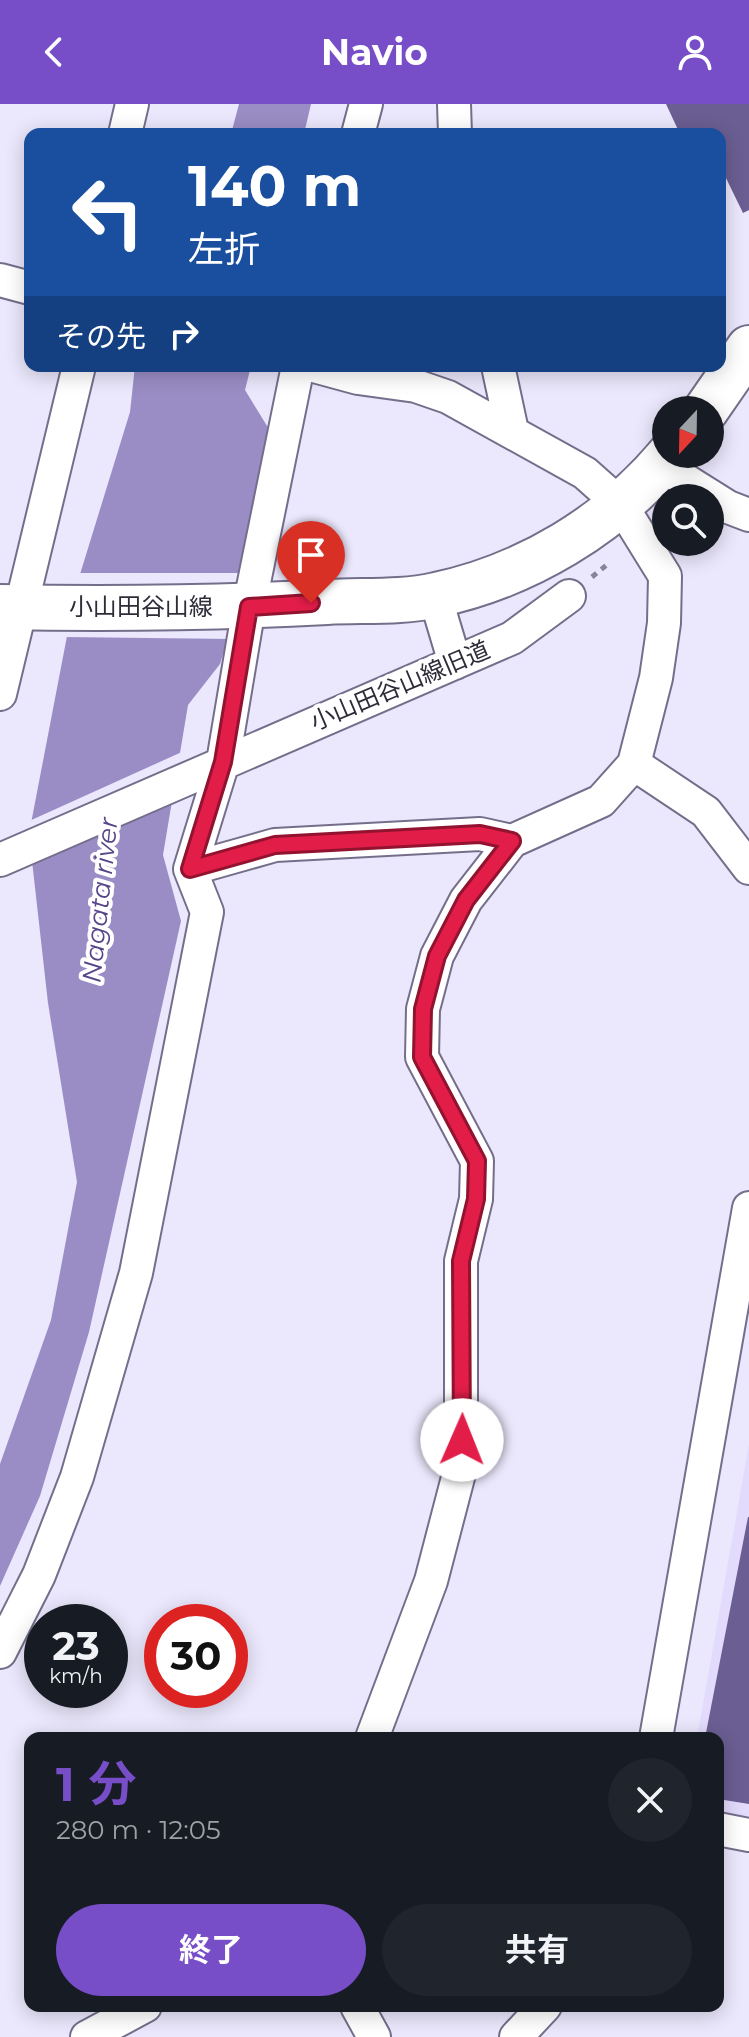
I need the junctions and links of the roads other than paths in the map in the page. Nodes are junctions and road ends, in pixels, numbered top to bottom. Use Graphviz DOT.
graph roads {
  1 [pos="132,104"];
  2 [pos="366,104"];
  3 [pos="454,104"];
  4 [pos="126,128"];
  5 [pos="360,128"];
  6 [pos="455,128"];
  7 [pos="0,280"];
  8 [pos="24,286"];
  9 [pos="744,361"];
  10 [pos="77,372"];
  11 [pos="297,372"];
  12 [pos="336,372"];
  13 [pos="499,372"];
  14 [pos="717,396"];
  15 [pos="512,431"];
  16 [pos="657,468"];
  17 [pos="678,468"];
  18 [pos="621,505"];
  19 [pos="749,515"];
  20 [pos="435,596"];
  21 [pos="569,596"];
  22 [pos="9,607"];
  23 [pos="249,607"];
  24 [pos="455,663"];
  25 [pos="0,694"];
  26 [pos="223,762"];
  27 [pos="634,764"];
  28 [pos="512,841"];
  29 [pos="0,860"];
  30 [pos="749,868"];
  31 [pos="190,869"];
  32 [pos="748,1228"];
  33 [pos="0,1652"];
  34 [pos="374,1732"];
  35 [pos="657,1732"];
  36 [pos="724,1830"];
  37 [pos="749,1835"];
  38 [pos="134,2012"];
  39 [pos="360,2012"];
  40 [pos="539,2012"];
  41 [pos="87,2037"];
  42 [pos="374,2037"];
  43 [pos="516,2037"];
  1 -- 4 [label="street"];
  2 -- 5 [label="street"];
  3 -- 6 [label="street"];
  7 -- 8 [label="street"];
  9 -- 14 [label="main road"];
  10 -- 22 [label="street"];
  11 -- 23 [label="street"];
  12 -- 15 [label="street"];
  13 -- 15 [label="street"];
  15 -- 18 [label="street"];
  16 -- 18 [label="main road, 小山田谷山線"];
  17 -- 19 [label="street"];
  18 -- 20 [label="main road, 小山田谷山線"];
  18 -- 27 [label="street"];
  20 -- 23 [label="main road, 小山田谷山線"];
  20 -- 24 [label="street"];
  21 -- 24 [label="street, 小山田谷山線旧道"];
  22 -- 23 [label="main road, 小山田谷山線"];
  22 -- 25 [label="street"];
  23 -- 26 [label="street"];
  24 -- 26 [label="street, 小山田谷山線旧道"];
  26 -- 29 [label="street, 小山田谷山線旧道"];
  26 -- 31 [label="street"];
  27 -- 28 [label="street"];
  27 -- 30 [label="street"];
  28 -- 31 [label="street"];
  28 -- 34 [label="street"];
  31 -- 33 [label="street"];
  32 -- 35 [label="street"];
  36 -- 37 [label="street"];
  38 -- 41 [label="street"];
  39 -- 42 [label="street"];
  40 -- 43 [label="street"];
}
